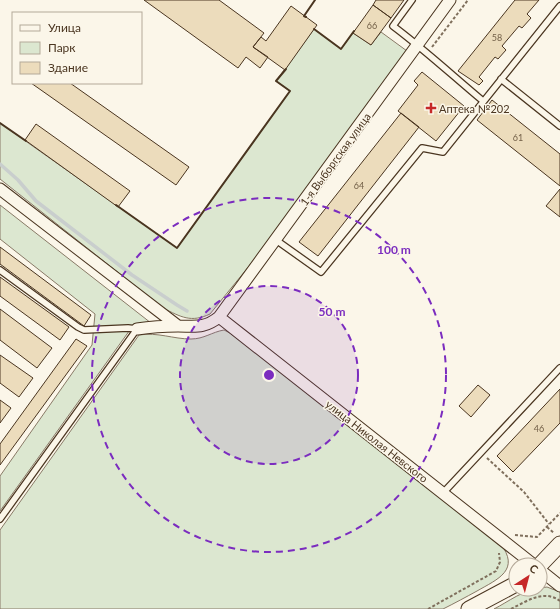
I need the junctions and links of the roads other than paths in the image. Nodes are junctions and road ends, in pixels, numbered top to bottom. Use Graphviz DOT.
graph roads {
  1 [pos="412,0"];
  2 [pos="450,0"];
  3 [pos="560,6"];
  4 [pos="418,45"];
  5 [pos="501,79"];
  6 [pos="483,101"];
  7 [pos="560,126"];
  8 [pos="1,192"];
  9 [pos="276,240"];
  10 [pos="0,270"];
  11 [pos="219,317"];
  12 [pos="178,326"];
  13 [pos="137,329"];
  14 [pos="560,368"];
  15 [pos="443,493"];
  16 [pos="0,519"];
  17 [pos="560,544"];
  18 [pos="524,557"];
  19 [pos="548,557"];
  20 [pos="548,576"];
  21 [pos="560,586"];
  22 [pos="508,588"];
  23 [pos="469,609"];
  1 -- 4 [label="lane"];
  2 -- 4 [label="street, 1-я Выборгская улица"];
  3 -- 5 [label="lane"];
  4 -- 6 [label="lane"];
  4 -- 9 [label="street, 1-я Выборгская улица"];
  5 -- 6 [label="lane"];
  5 -- 7 [label="lane"];
  6 -- 9 [label="lane"];
  8 -- 12 [label="street"];
  9 -- 11 [label="street, 1-я Выборгская улица"];
  10 -- 13 [label="lane"];
  11 -- 12 [label="street"];
  11 -- 15 [label="street, улица Николая Невского"];
  12 -- 13 [label="street"];
  13 -- 16 [label="lane"];
  14 -- 15 [label="lane"];
  15 -- 18 [label="street, улица Николая Невского"];
  17 -- 19 [label="street"];
  20 -- 21 [label="street"];
  22 -- 23 [label="street"];
}
